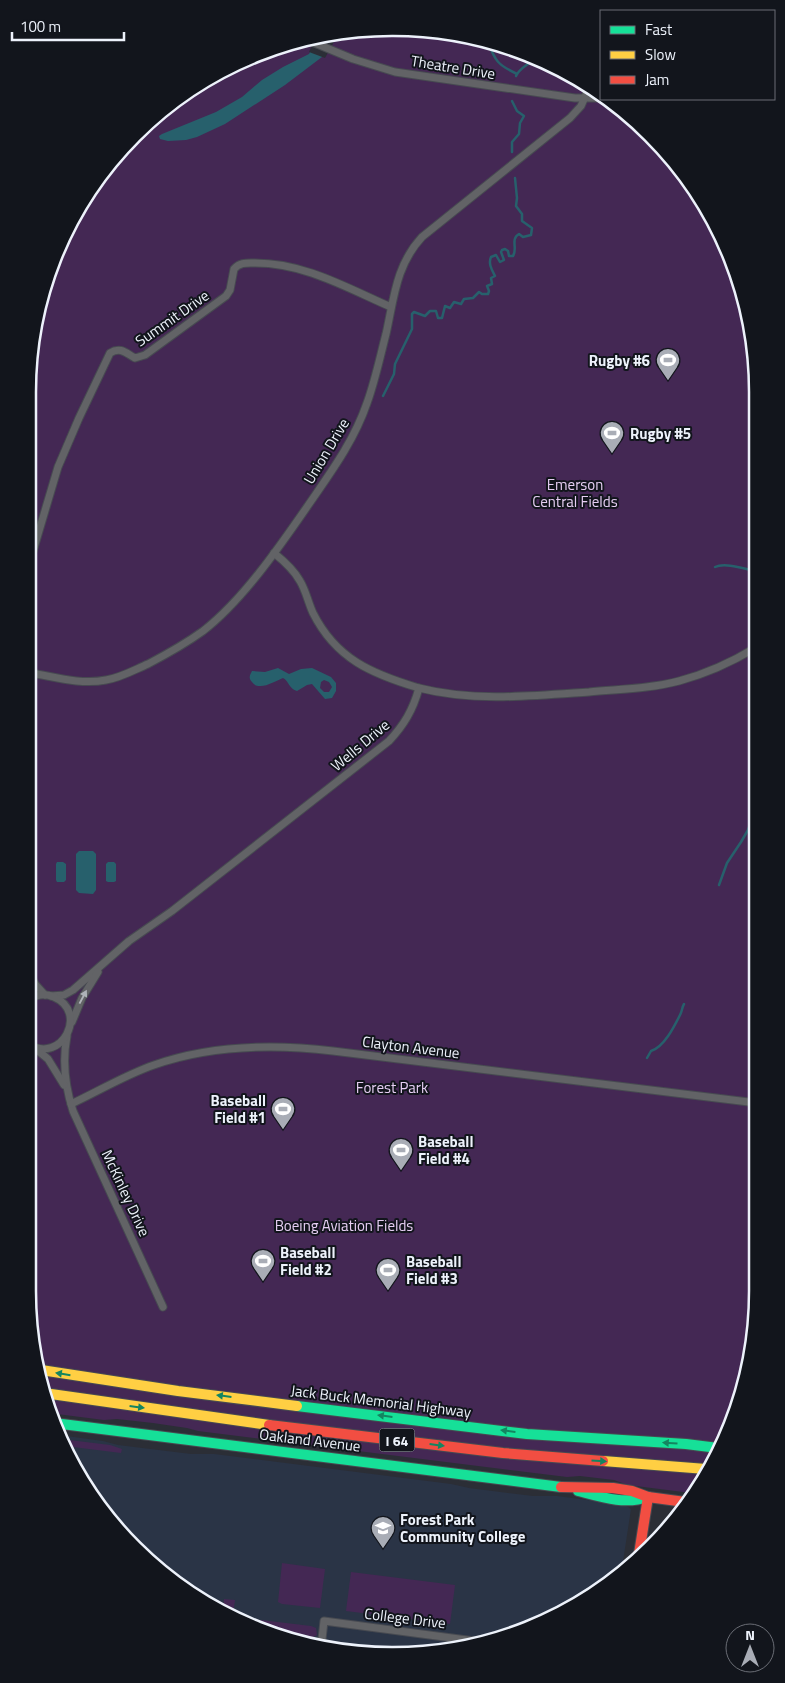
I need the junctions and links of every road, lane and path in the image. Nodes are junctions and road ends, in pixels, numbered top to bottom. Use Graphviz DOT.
graph roads {
  1 [pos="316,44"];
  2 [pos="586,94"];
  3 [pos="593,98"];
  4 [pos="584,99"];
  5 [pos="391,307"];
  6 [pos="36,541"];
  7 [pos="274,553"];
  8 [pos="749,651"];
  9 [pos="36,674"];
  10 [pos="419,688"];
  11 [pos="101,968"];
  12 [pos="36,985"];
  13 [pos="48,995"];
  14 [pos="36,996"];
  15 [pos="68,1032"];
  16 [pos="36,1048"];
  17 [pos="36,1051"];
  18 [pos="66,1089"];
  19 [pos="749,1102"];
  20 [pos="71,1104"];
  21 [pos="163,1307"];
  22 [pos="45,1371"];
  23 [pos="52,1394"];
  24 [pos="62,1424"];
  25 [pos="712,1448"];
  26 [pos="701,1469"];
  27 [pos="648,1497"];
  28 [pos="679,1501"];
  29 [pos="640,1545"];
  30 [pos="321,1640"];
  31 [pos="464,1640"];
  1 -- 4 [label="street, Theatre Drive"];
  2 -- 4 [label="street, Union Drive"];
  3 -- 4 [label="street, Theatre Drive"];
  4 -- 5 [label="street, Union Drive"];
  5 -- 6 [label="street, Summit Drive"];
  5 -- 7 [label="street, Union Drive"];
  7 -- 9 [label="street, Union Drive"];
  7 -- 10 [label="street"];
  8 -- 10 [label="street"];
  10 -- 11 [label="street, Wells Drive"];
  11 -- 13 [label="street, Wells Drive"];
  15 -- 11 [label="street, Wells Drive, one-way"];
  12 -- 13 [label="street"];
  13 -- 14 [label="street, Wells Drive"];
  13 -- 15 [label="street"];
  15 -- 16 [label="street"];
  15 -- 18 [label="street, McKinley Drive"];
  17 -- 18 [label="street, McKinley Drive"];
  18 -- 20 [label="street, McKinley Drive"];
  19 -- 20 [label="street, Clayton Avenue"];
  20 -- 21 [label="street, McKinley Drive"];
  25 -- 22 [label="main road, Jack Buck Memorial Highway / I 64, one-way"];
  23 -- 26 [label="main road, I 64, one-way"];
  24 -- 27 [label="main road, Oakland Avenue"];
  27 -- 28 [label="main road, Oakland Avenue"];
  27 -- 29 [label="main road"];
  30 -- 31 [label="street, College Drive"];
}
